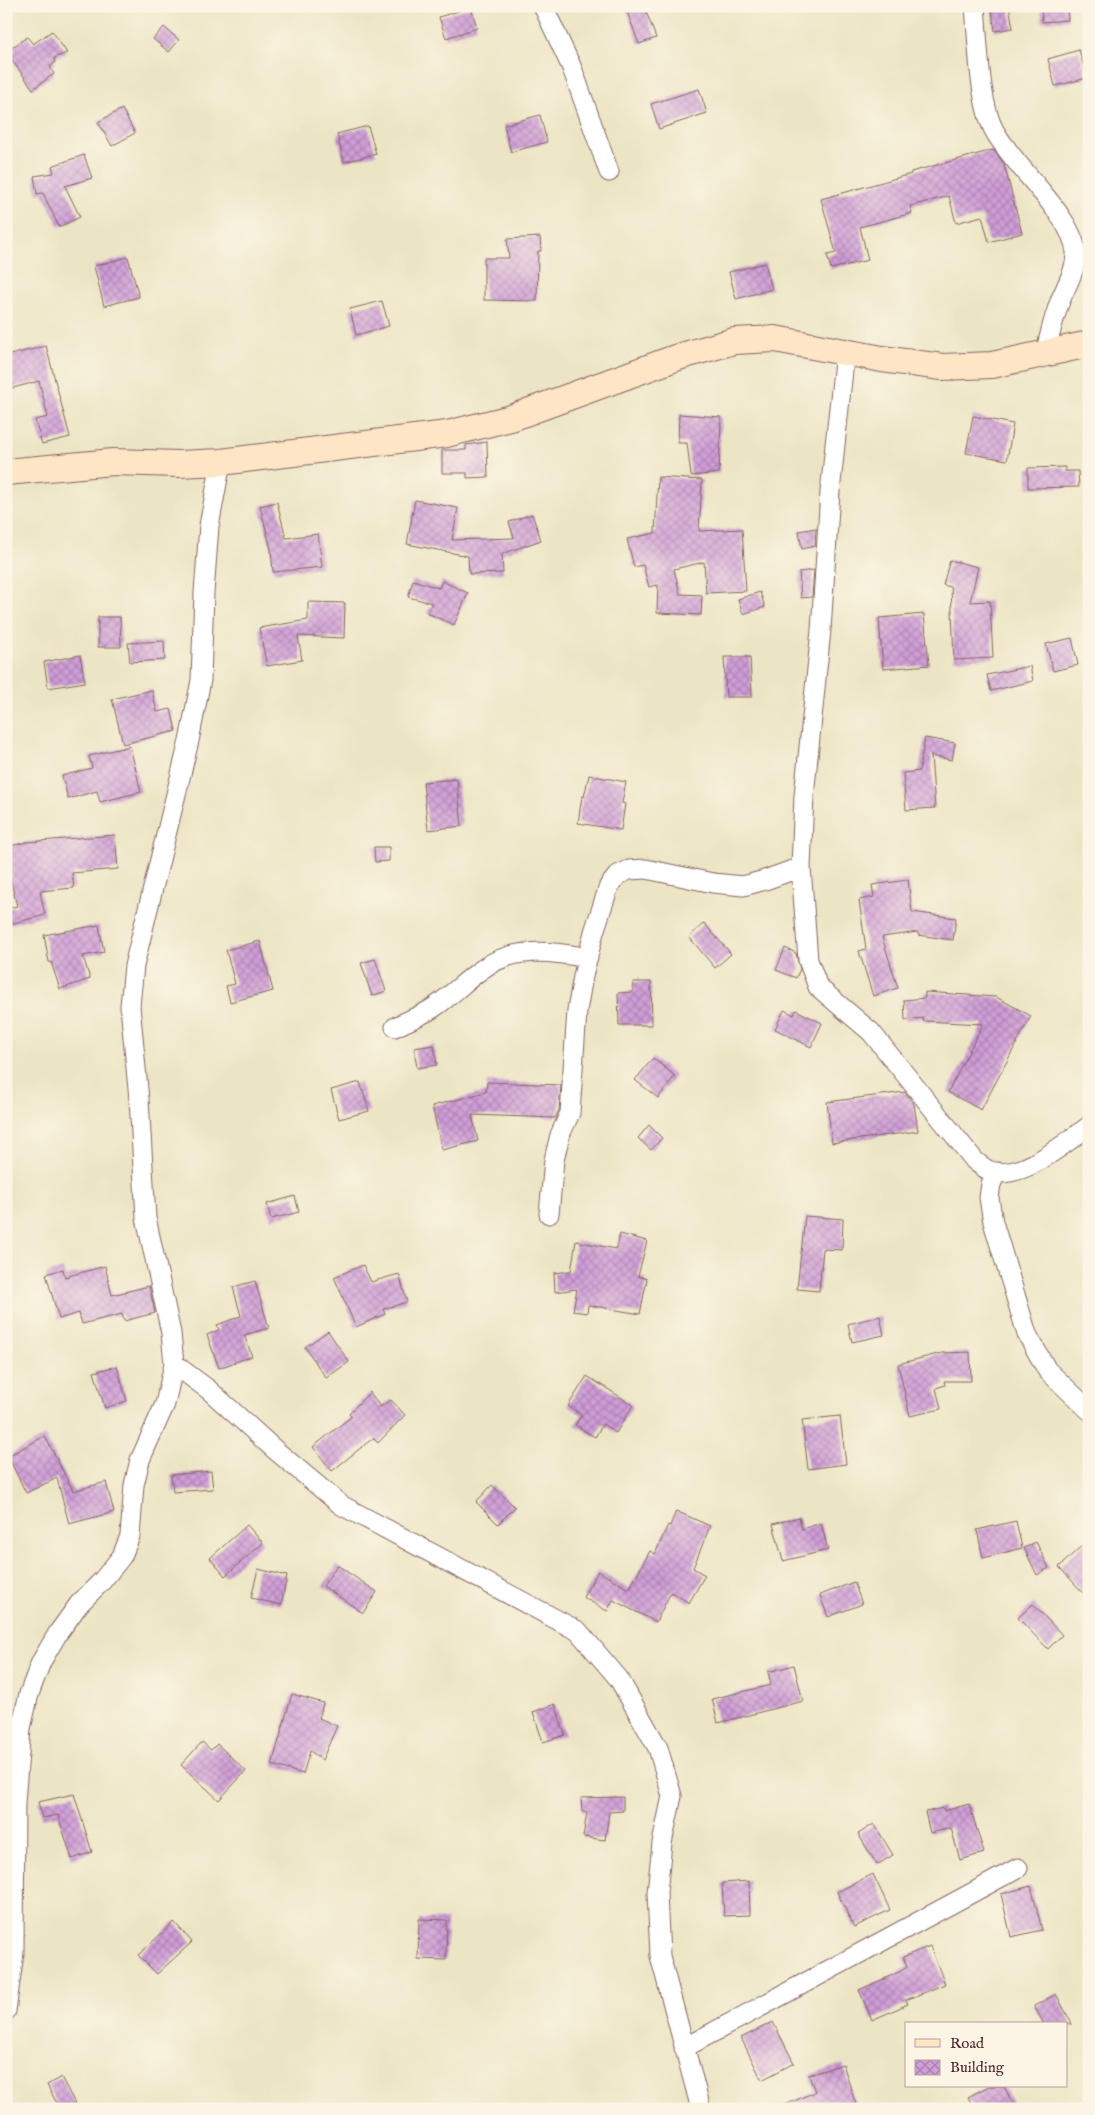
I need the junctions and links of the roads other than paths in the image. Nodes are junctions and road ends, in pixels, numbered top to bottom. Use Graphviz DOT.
graph roads {
  1 [pos="542,6"];
  2 [pos="974,6"];
  3 [pos="610,172"];
  4 [pos="1089,344"];
  5 [pos="845,352"];
  6 [pos="1045,354"];
  7 [pos="221,462"];
  8 [pos="6,472"];
  9 [pos="801,867"];
  10 [pos="588,958"];
  11 [pos="395,1027"];
  12 [pos="1089,1126"];
  13 [pos="996,1172"];
  14 [pos="549,1214"];
  15 [pos="174,1364"];
  16 [pos="1089,1410"];
  17 [pos="14,1729"];
  18 [pos="1018,1868"];
  19 [pos="6,2011"];
  20 [pos="684,2048"];
  21 [pos="701,2109"];
  1 -- 3 [label="street"];
  2 -- 6 [label="street"];
  4 -- 6 [label="street"];
  5 -- 6 [label="street"];
  5 -- 7 [label="street"];
  5 -- 9 [label="street"];
  7 -- 8 [label="street"];
  7 -- 15 [label="street"];
  9 -- 10 [label="street"];
  9 -- 13 [label="street"];
  10 -- 11 [label="street"];
  10 -- 14 [label="street"];
  12 -- 13 [label="street"];
  13 -- 16 [label="street"];
  15 -- 17 [label="street"];
  15 -- 20 [label="street"];
  17 -- 19 [label="street"];
  18 -- 20 [label="street"];
  20 -- 21 [label="street"];
}
